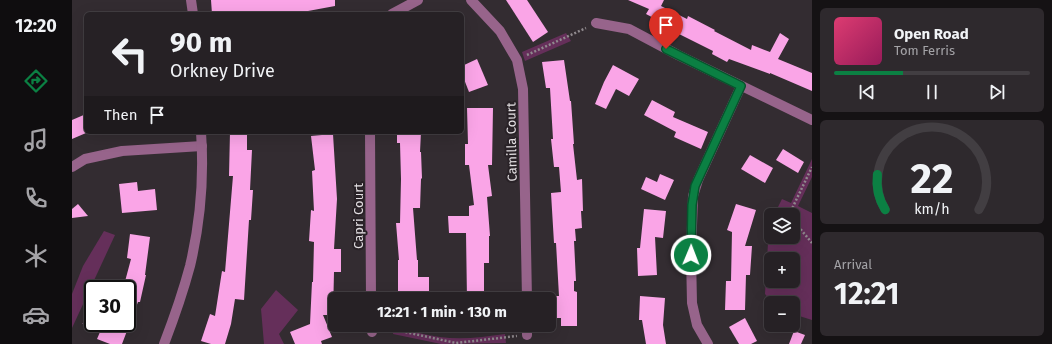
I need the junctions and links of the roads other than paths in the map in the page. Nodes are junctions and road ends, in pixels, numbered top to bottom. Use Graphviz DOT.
graph roads {
  1 [pos="191,0"];
  2 [pos="418,0"];
  3 [pos="472,0"];
  4 [pos="193,12"];
  5 [pos="396,12"];
  6 [pos="596,23"];
  7 [pos="741,86"];
  8 [pos="812,120"];
  9 [pos="201,134"];
  10 [pos="370,134"];
  11 [pos="202,146"];
  12 [pos="72,167"];
  13 [pos="371,292"];
  14 [pos="527,292"];
  15 [pos="164,344"];
  16 [pos="708,344"];
  1 -- 4 [label="street"];
  2 -- 5 [label="street"];
  3 -- 14 [label="street, Camilla Court"];
  6 -- 7 [label="street"];
  7 -- 8 [label="street"];
  7 -- 16 [label="street"];
  9 -- 11 [label="street"];
  10 -- 13 [label="street, Capri Court"];
  11 -- 12 [label="street"];
  11 -- 15 [label="street"];
}
